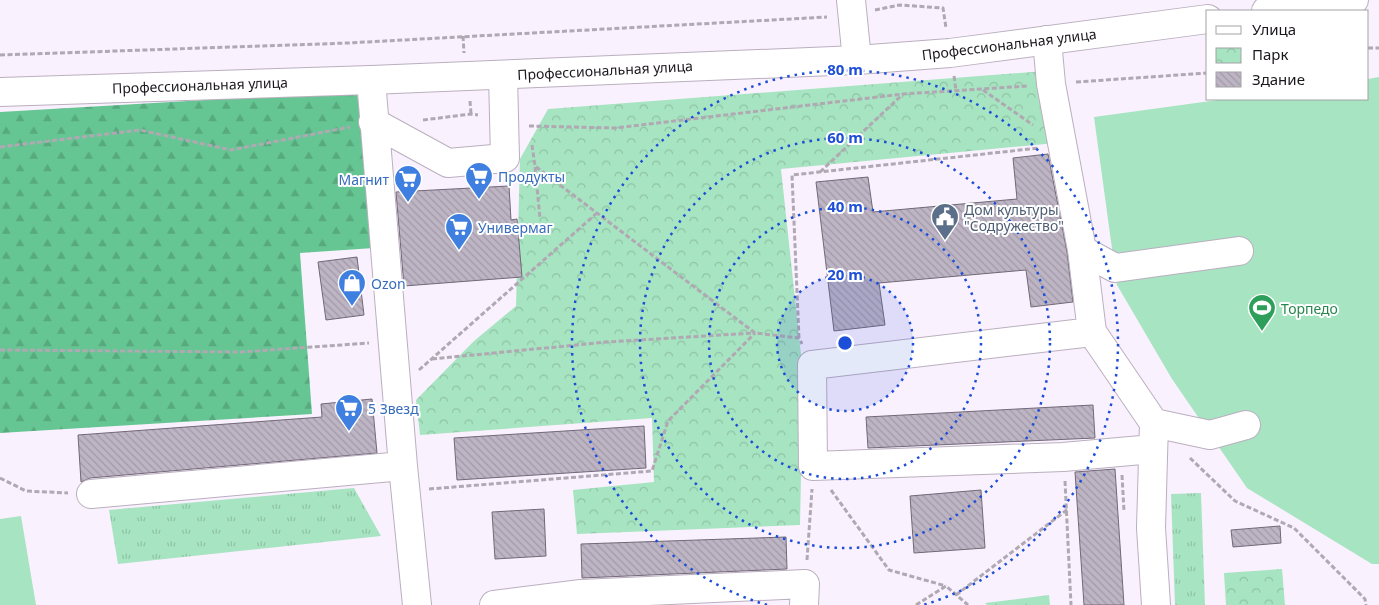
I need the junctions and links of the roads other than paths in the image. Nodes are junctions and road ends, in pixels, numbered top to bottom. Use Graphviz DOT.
graph roads {
  1 [pos="1354,0"];
  2 [pos="852,7"];
  3 [pos="1274,10"];
  4 [pos="1206,19"];
  5 [pos="1048,40"];
  6 [pos="857,60"];
  7 [pos="503,74"];
  8 [pos="371,80"];
  9 [pos="0,92"];
  10 [pos="373,122"];
  11 [pos="1082,250"];
  12 [pos="1239,251"];
  13 [pos="1092,332"];
  14 [pos="1246,425"];
  15 [pos="1153,437"];
  16 [pos="404,478"];
  17 [pos="91,494"];
  18 [pos="804,594"];
  19 [pos="417,605"];
  20 [pos="494,605"];
  21 [pos="1156,605"];
  1 -- 3 [label="main road"];
  2 -- 6 [label="main road"];
  4 -- 5 [label="main road, Профессиональная улица"];
  5 -- 6 [label="main road, Профессиональная улица"];
  5 -- 11 [label="main road"];
  6 -- 7 [label="main road, Профессиональная улица"];
  7 -- 8 [label="main road, Профессиональная улица"];
  7 -- 10 [label="main road"];
  8 -- 9 [label="main road, Профессиональная улица"];
  8 -- 10 [label="main road"];
  10 -- 16 [label="main road"];
  11 -- 12 [label="main road"];
  11 -- 13 [label="main road"];
  13 -- 15 [label="main road"];
  13 -- 15 [label="main road"];
  14 -- 15 [label="main road"];
  15 -- 21 [label="main road"];
  16 -- 17 [label="main road"];
  16 -- 19 [label="main road"];
  18 -- 20 [label="main road"];
}
